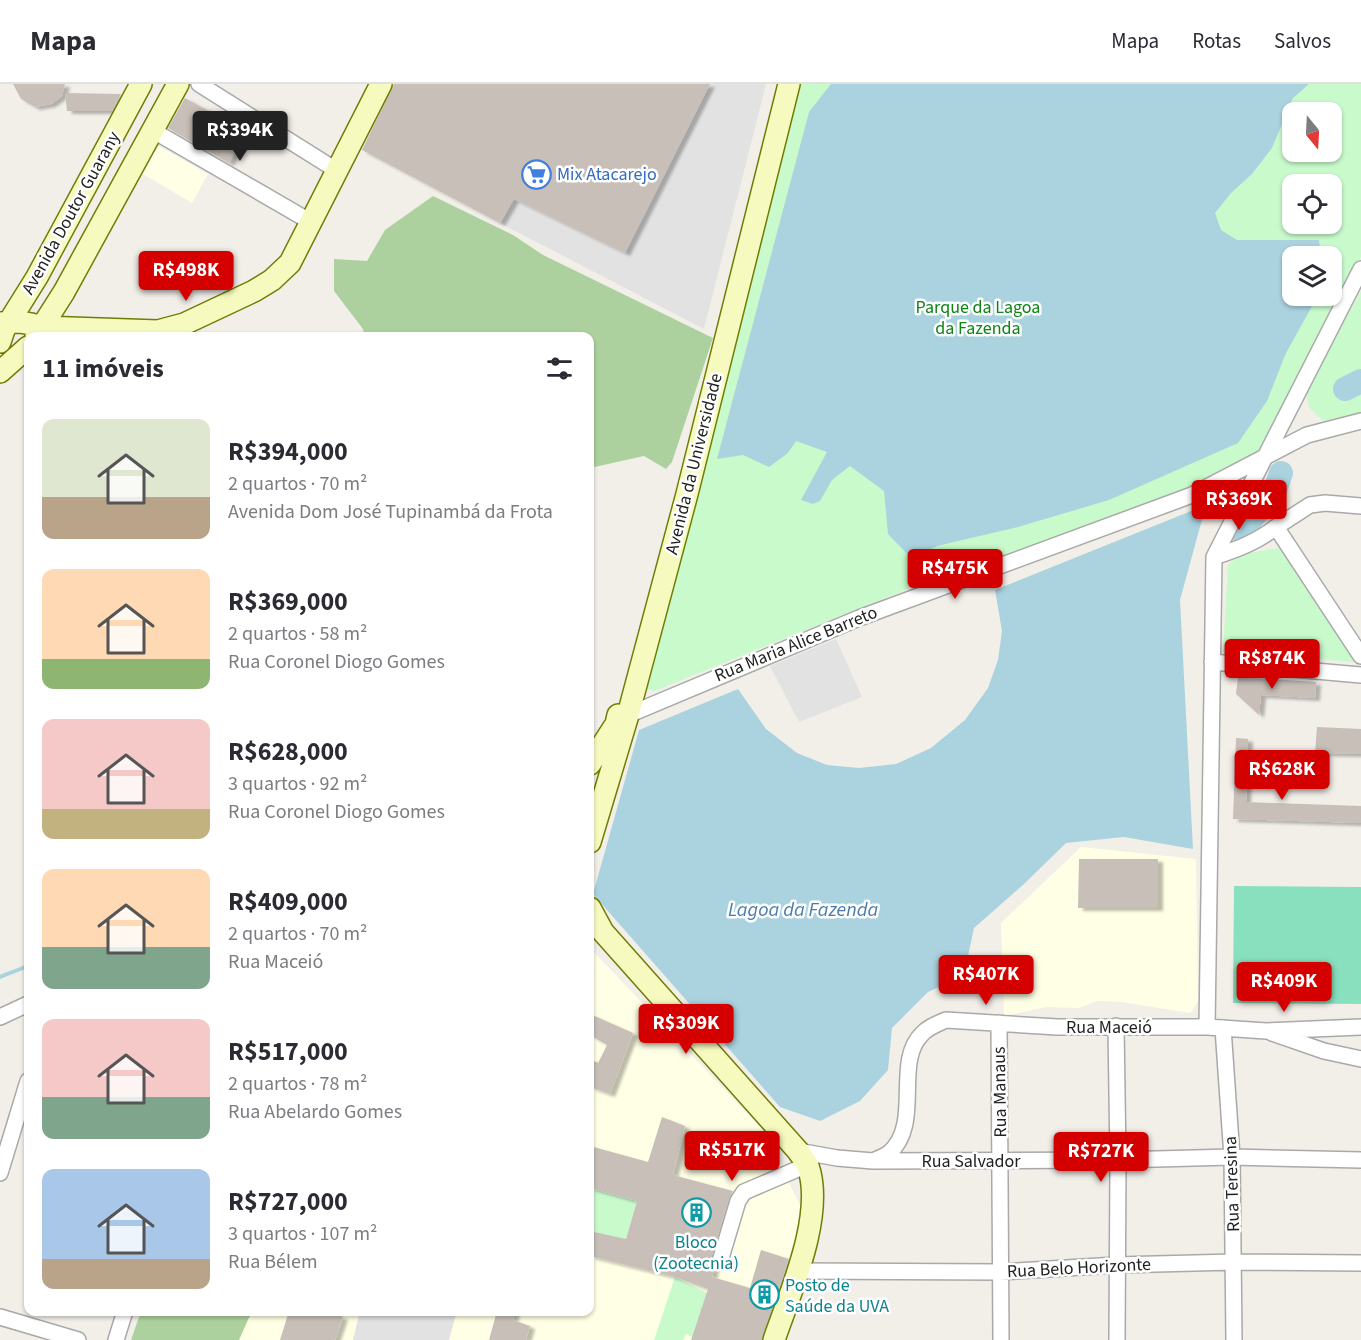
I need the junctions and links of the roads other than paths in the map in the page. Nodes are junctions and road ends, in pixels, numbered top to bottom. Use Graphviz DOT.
graph roads {
  1 [pos="141,84"];
  2 [pos="178,84"];
  3 [pos="199,84"];
  4 [pos="381,84"];
  5 [pos="781,84"];
  6 [pos="789,84"];
  7 [pos="152,130"];
  8 [pos="336,170"];
  9 [pos="311,222"];
  10 [pos="1361,268"];
  11 [pos="5,322"];
  12 [pos="29,332"];
  13 [pos="39,332"];
  14 [pos="148,332"];
  15 [pos="0,343"];
  16 [pos="24,345"];
  17 [pos="24,350"];
  18 [pos="0,372"];
  19 [pos="1361,422"];
  20 [pos="1265,455"];
  21 [pos="1361,506"];
  22 [pos="1276,527"];
  23 [pos="1214,556"];
  24 [pos="1361,656"];
  25 [pos="1212,662"];
  26 [pos="1361,675"];
  27 [pos="628,715"];
  28 [pos="594,758"];
  29 [pos="594,829"];
  30 [pos="596,929"];
  31 [pos="24,1006"];
  32 [pos="0,1017"];
  33 [pos="999,1023"];
  34 [pos="1116,1026"];
  35 [pos="1206,1027"];
  36 [pos="1361,1027"];
  37 [pos="1223,1028"];
  38 [pos="1266,1030"];
  39 [pos="1361,1059"];
  40 [pos="24,1094"];
  41 [pos="1232,1157"];
  42 [pos="803,1158"];
  43 [pos="1001,1160"];
  44 [pos="1361,1160"];
  45 [pos="873,1161"];
  46 [pos="1118,1161"];
  47 [pos="0,1173"];
  48 [pos="721,1258"];
  49 [pos="1234,1262"];
  50 [pos="1361,1263"];
  51 [pos="1116,1265"];
  52 [pos="797,1271"];
  53 [pos="1000,1272"];
  54 [pos="123,1316"];
  55 [pos="0,1317"];
  56 [pos="78,1340"];
  57 [pos="116,1340"];
  58 [pos="774,1340"];
  59 [pos="1001,1340"];
  60 [pos="1117,1340"];
  61 [pos="1234,1340"];
  1 -- 11 [label="main road, Avenida Doutor Guarany"];
  2 -- 7 [label="main road, Avenida Doutor Guarany"];
  3 -- 8 [label="street"];
  4 -- 8 [label="main road"];
  5 -- 28 [label="main road, Avenida da Universidade"];
  6 -- 27 [label="main road, Avenida da Universidade"];
  7 -- 9 [label="street"];
  7 -- 13 [label="main road, Avenida Doutor Guarany"];
  8 -- 9 [label="main road"];
  9 -- 14 [label="main road"];
  10 -- 20 [label="street"];
  11 -- 12 [label="main road"];
  11 -- 15 [label="main road, Avenida Doutor Guarany"];
  15 -- 16 [label="main road"];
  17 -- 18 [label="main road, Avenida Doutor Guarany"];
  19 -- 20 [label="street, Rua Maria Alice Barreto"];
  20 -- 23 [label="street"];
  20 -- 27 [label="street, Rua Maria Alice Barreto"];
  21 -- 22 [label="street"];
  22 -- 23 [label="street"];
  22 -- 24 [label="street"];
  23 -- 25 [label="street"];
  25 -- 26 [label="street"];
  25 -- 35 [label="street"];
  27 -- 29 [label="main road, Avenida da Universidade"];
  30 -- 42 [label="main road"];
  31 -- 32 [label="street"];
  33 -- 34 [label="street, Rua Maceió"];
  33 -- 43 [label="street, Rua Manaus"];
  33 -- 45 [label="street, Rua Maceió"];
  34 -- 35 [label="street, Rua Maceió"];
  34 -- 46 [label="street"];
  35 -- 37 [label="street, Rua Maceió"];
  36 -- 38 [label="street, Rua Maceió"];
  37 -- 38 [label="street, Rua Maceió"];
  37 -- 41 [label="street, Rua Teresina"];
  38 -- 39 [label="street, Rua Maceió"];
  40 -- 47 [label="street"];
  41 -- 44 [label="street, Rua Salvador"];
  41 -- 46 [label="street, Rua Salvador"];
  41 -- 49 [label="street, Rua Teresina"];
  42 -- 45 [label="street, Rua Salvador"];
  42 -- 48 [label="street"];
  42 -- 52 [label="main road"];
  43 -- 45 [label="street, Rua Salvador"];
  43 -- 46 [label="street, Rua Salvador"];
  43 -- 53 [label="street, Rua Manaus"];
  46 -- 51 [label="street"];
  49 -- 50 [label="street, Rua Belo Horizonte"];
  49 -- 51 [label="street, Rua Belo Horizonte"];
  49 -- 61 [label="street, Rua Teresina"];
  51 -- 53 [label="street, Rua Belo Horizonte"];
  51 -- 60 [label="street"];
  52 -- 53 [label="street, Rua Belo Horizonte"];
  52 -- 58 [label="main road"];
  53 -- 59 [label="street, Rua Manaus"];
  54 -- 57 [label="street"];
  55 -- 56 [label="street"];
}
